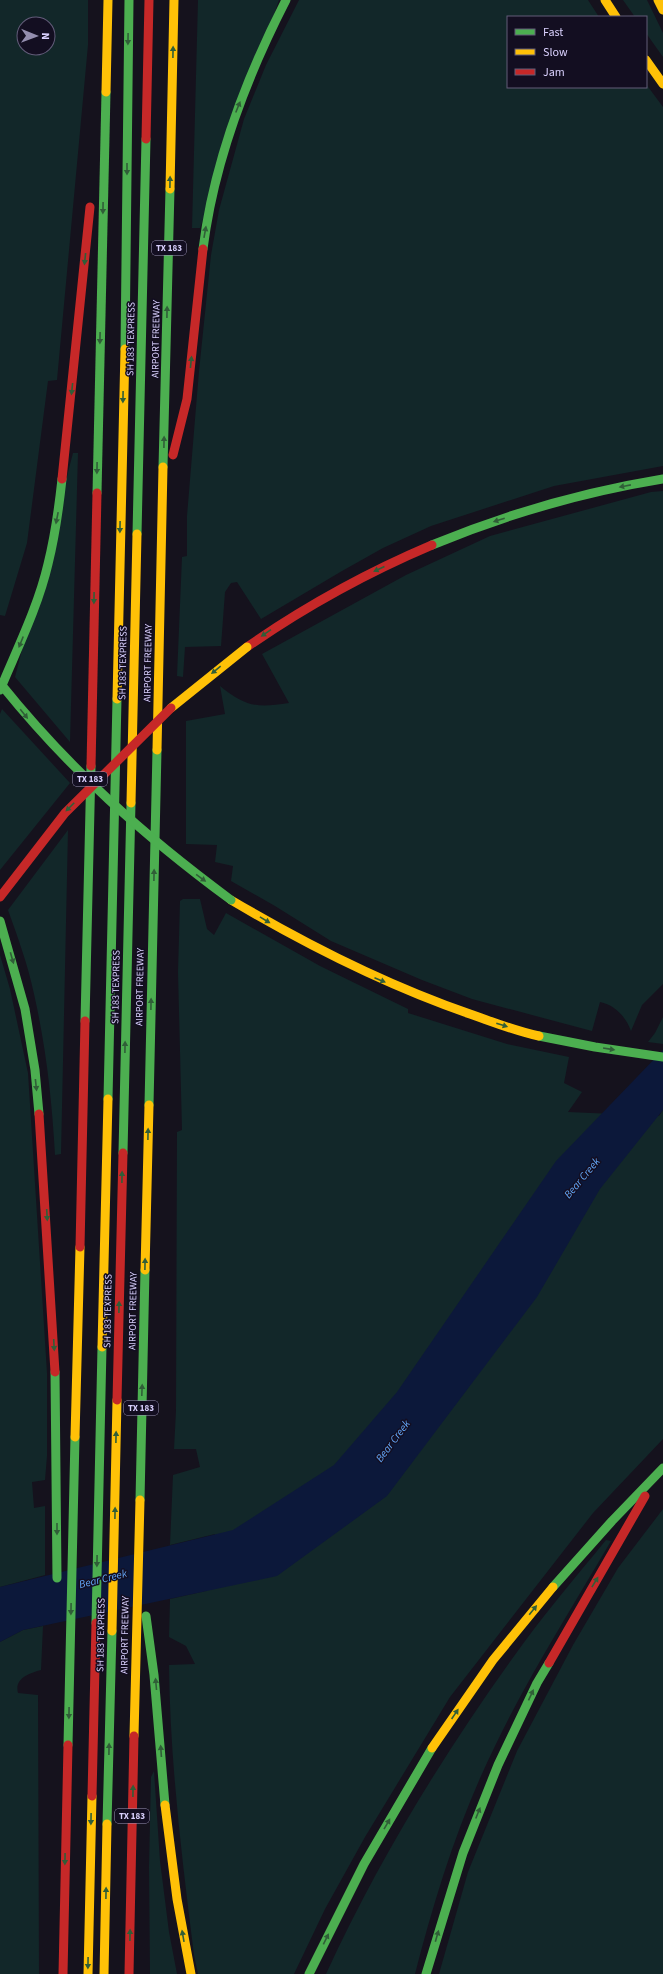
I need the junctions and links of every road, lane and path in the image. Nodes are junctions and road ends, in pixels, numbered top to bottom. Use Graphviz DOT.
graph roads {
  1 [pos="108,0"];
  2 [pos="128,0"];
  3 [pos="149,0"];
  4 [pos="174,0"];
  5 [pos="286,0"];
  6 [pos="605,0"];
  7 [pos="658,0"];
  8 [pos="663,10"];
  9 [pos="615,16"];
  10 [pos="647,61"];
  11 [pos="106,71"];
  12 [pos="663,84"];
  13 [pos="94,169"];
  14 [pos="91,199"];
  15 [pos="663,479"];
  16 [pos="163,495"];
  17 [pos="0,683"];
  18 [pos="0,690"];
  19 [pos="0,897"];
  20 [pos="0,921"];
  21 [pos="663,1057"];
  22 [pos="660,1471"];
  23 [pos="138,1579"];
  24 [pos="57,1584"];
  25 [pos="60,1709"];
  26 [pos="67,1778"];
  27 [pos="62,1974"];
  28 [pos="88,1974"];
  29 [pos="104,1974"];
  30 [pos="129,1974"];
  31 [pos="191,1974"];
  32 [pos="309,1974"];
  33 [pos="426,1974"];
  1 -- 11 [label="highway, TX 183"];
  2 -- 28 [label="highway, SH 183 TEXPRESS, one-way"];
  29 -- 3 [label="highway, SH 183 TEXPRESS, one-way"];
  16 -- 4 [label="highway, AIRPORT FREEWAY / TX 183, one-way"];
  16 -- 5 [label="highway, one-way"];
  6 -- 9 [label="highway"];
  7 -- 8 [label="highway"];
  10 -- 12 [label="highway"];
  11 -- 13 [label="highway"];
  11 -- 26 [label="highway, TX 183, one-way"];
  14 -- 18 [label="highway, one-way"];
  15 -- 19 [label="highway, one-way, bridge"];
  23 -- 16 [label="highway, AIRPORT FREEWAY / TX 183, one-way"];
  17 -- 21 [label="highway, one-way, bridge"];
  20 -- 24 [label="highway, one-way"];
  32 -- 22 [label="highway, one-way"];
  33 -- 22 [label="highway, one-way"];
  30 -- 23 [label="highway, AIRPORT FREEWAY / TX 183, one-way"];
  31 -- 23 [label="highway, one-way"];
  25 -- 26 [label="highway"];
  26 -- 27 [label="highway, TX 183, one-way"];
}
